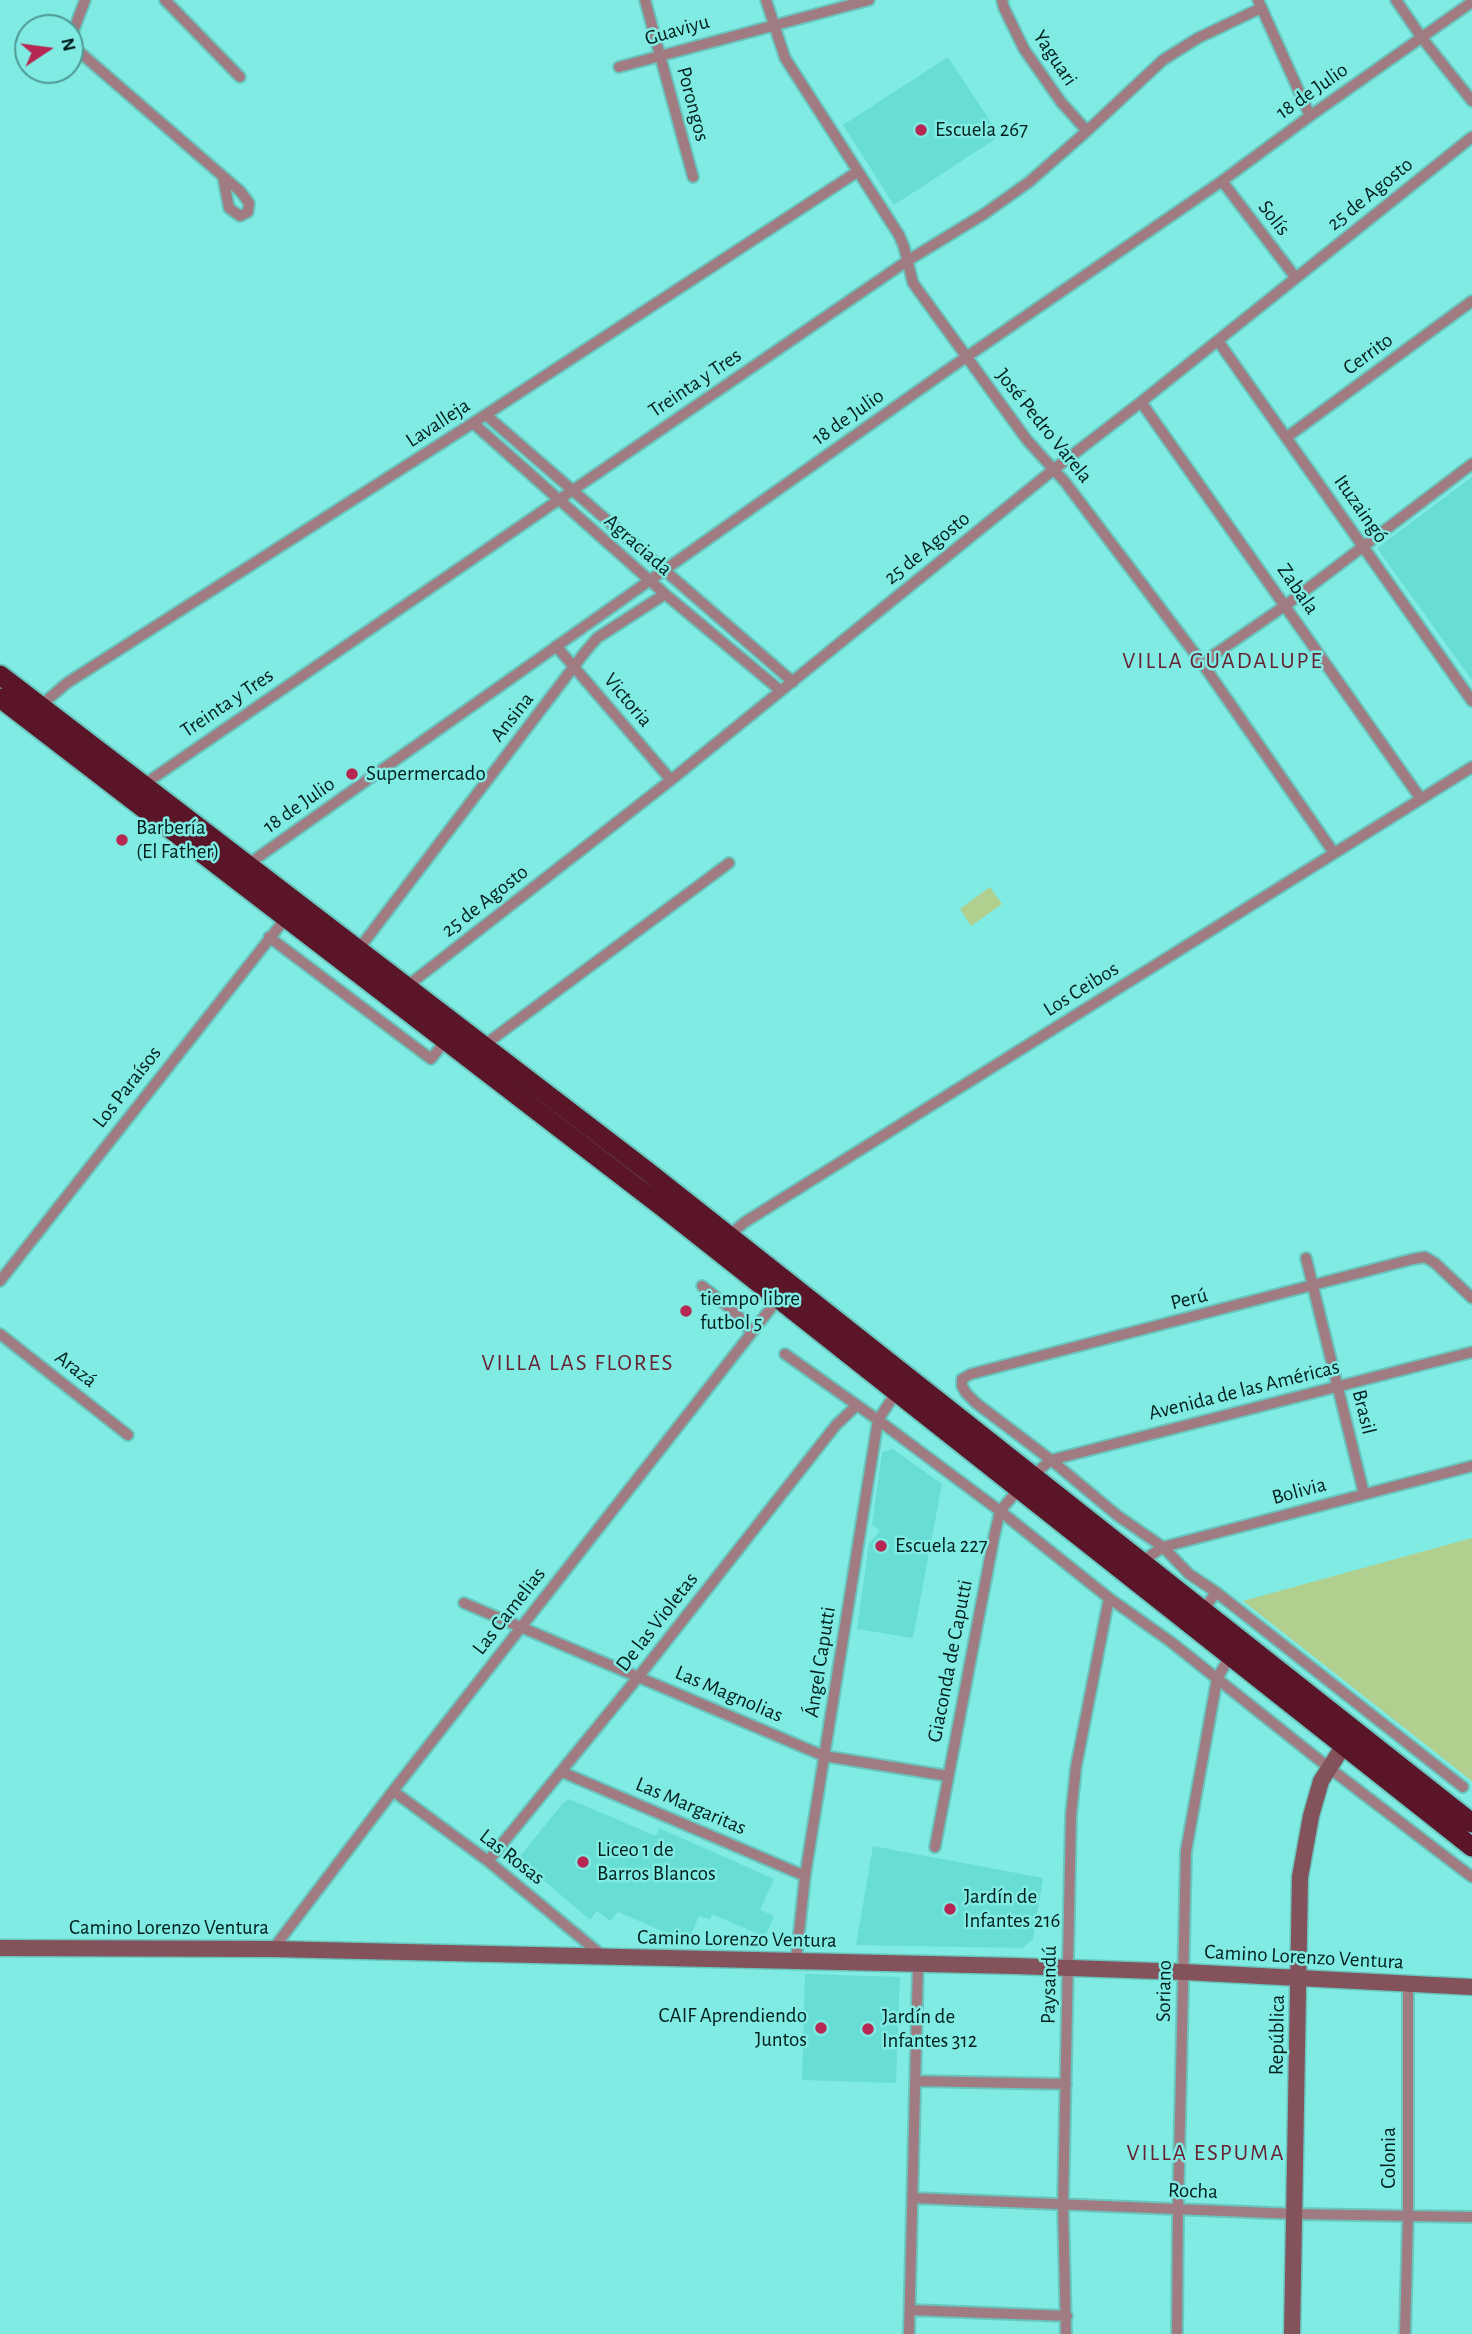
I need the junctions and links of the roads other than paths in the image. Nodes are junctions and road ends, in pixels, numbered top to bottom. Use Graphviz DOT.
graph roads {
  1 [pos="85,0"];
  2 [pos="165,0"];
  3 [pos="645,0"];
  4 [pos="766,0"];
  5 [pos="869,0"];
  6 [pos="1002,0"];
  7 [pos="1396,0"];
  8 [pos="1472,2"];
  9 [pos="1260,4"];
  10 [pos="772,24"];
  11 [pos="1422,38"];
  12 [pos="660,55"];
  13 [pos="619,67"];
  14 [pos="240,77"];
  15 [pos="1472,101"];
  16 [pos="1310,116"];
  17 [pos="1087,131"];
  18 [pos="1472,137"];
  19 [pos="857,172"];
  20 [pos="223,177"];
  21 [pos="693,177"];
  22 [pos="1222,181"];
  23 [pos="906,261"];
  24 [pos="1296,278"];
  25 [pos="1472,301"];
  26 [pos="1218,341"];
  27 [pos="966,358"];
  28 [pos="1141,402"];
  29 [pos="486,415"];
  30 [pos="473,424"];
  31 [pos="1287,437"];
  32 [pos="1472,464"];
  33 [pos="1054,470"];
  34 [pos="572,491"];
  35 [pos="558,500"];
  36 [pos="1364,547"];
  37 [pos="665,571"];
  38 [pos="651,581"];
  39 [pos="665,594"];
  40 [pos="1286,605"];
  41 [pos="556,646"];
  42 [pos="1202,663"];
  43 [pos="575,667"];
  44 [pos="0,675"];
  45 [pos="793,682"];
  46 [pos="781,691"];
  47 [pos="0,698"];
  48 [pos="1472,701"];
  49 [pos="40,706"];
  50 [pos="1472,767"];
  51 [pos="671,780"];
  52 [pos="143,785"];
  53 [pos="1421,799"];
  54 [pos="1334,853"];
  55 [pos="729,863"];
  56 [pos="247,865"];
  57 [pos="285,919"];
  58 [pos="269,937"];
  59 [pos="358,950"];
  60 [pos="406,987"];
  61 [pos="446,1041"];
  62 [pos="483,1046"];
  63 [pos="723,1243"];
  64 [pos="1306,1258"];
  65 [pos="0,1280"];
  66 [pos="702,1286"];
  67 [pos="1314,1287"];
  68 [pos="1472,1298"];
  69 [pos="778,1299"];
  70 [pos="751,1332"];
  71 [pos="0,1335"];
  72 [pos="1472,1352"];
  73 [pos="785,1354"];
  74 [pos="902,1385"];
  75 [pos="1337,1386"];
  76 [pos="856,1406"];
  77 [pos="878,1420"];
  78 [pos="128,1435"];
  79 [pos="1051,1460"];
  80 [pos="1472,1466"];
  81 [pos="1026,1483"];
  82 [pos="1364,1494"];
  83 [pos="1000,1511"];
  84 [pos="1163,1547"];
  85 [pos="1140,1562"];
  86 [pos="1216,1592"];
  87 [pos="1109,1598"];
  88 [pos="464,1603"];
  89 [pos="1203,1611"];
  90 [pos="522,1626"];
  91 [pos="1230,1656"];
  92 [pos="639,1676"];
  93 [pos="1217,1679"];
  94 [pos="1344,1745"];
  95 [pos="824,1756"];
  96 [pos="1328,1768"];
  97 [pos="562,1772"];
  98 [pos="948,1776"];
  99 [pos="1467,1789"];
  100 [pos="393,1791"];
  101 [pos="1446,1802"];
  102 [pos="1472,1823"];
  103 [pos="936,1847"];
  104 [pos="1472,1847"];
  105 [pos="488,1861"];
  106 [pos="806,1876"];
  107 [pos="1472,1877"];
  108 [pos="0,1948"];
  109 [pos="273,1949"];
  110 [pos="604,1957"];
  111 [pos="796,1961"];
  112 [pos="918,1965"];
  113 [pos="1070,1968"];
  114 [pos="1184,1972"];
  115 [pos="1299,1978"];
  116 [pos="1408,1983"];
  117 [pos="1472,1987"];
  118 [pos="916,2081"];
  119 [pos="1066,2084"];
  120 [pos="913,2198"];
  121 [pos="1063,2205"];
  122 [pos="1178,2209"];
  123 [pos="1295,2214"];
  124 [pos="1408,2217"];
  125 [pos="1472,2217"];
  126 [pos="910,2311"];
  127 [pos="1067,2316"];
  128 [pos="909,2334"];
  129 [pos="1066,2334"];
  130 [pos="1177,2334"];
  131 [pos="1292,2334"];
  132 [pos="1405,2334"];
  1 -- 20 [label="street"];
  2 -- 14 [label="street"];
  3 -- 12 [label="street, Porongos"];
  4 -- 10 [label="street, José Pedro Varela"];
  5 -- 10 [label="street, Guaviyu"];
  6 -- 17 [label="street, Yaguari"];
  7 -- 11 [label="street"];
  8 -- 11 [label="street, 18 de Julio"];
  9 -- 16 [label="street"];
  9 -- 17 [label="street, Treinta y Tres"];
  10 -- 12 [label="street, Guaviyu"];
  10 -- 19 [label="street, José Pedro Varela"];
  11 -- 15 [label="street"];
  11 -- 16 [label="street, 18 de Julio"];
  12 -- 13 [label="street, Guaviyu"];
  12 -- 21 [label="street, Porongos"];
  16 -- 22 [label="street, 18 de Julio"];
  17 -- 23 [label="street, Treinta y Tres"];
  18 -- 24 [label="street, 25 de Agosto"];
  19 -- 23 [label="street, José Pedro Varela"];
  19 -- 29 [label="street, Lavalleja"];
  22 -- 24 [label="street, Solís"];
  22 -- 27 [label="street, 18 de Julio"];
  23 -- 27 [label="street, José Pedro Varela"];
  23 -- 34 [label="street, Treinta y Tres"];
  24 -- 26 [label="street, 25 de Agosto"];
  25 -- 31 [label="street, Cerrito"];
  26 -- 28 [label="street, 25 de Agosto"];
  26 -- 31 [label="street, Ituzaingó"];
  27 -- 33 [label="street, José Pedro Varela"];
  27 -- 37 [label="street, 18 de Julio"];
  28 -- 33 [label="street, 25 de Agosto"];
  28 -- 40 [label="street, Zabala"];
  29 -- 30 [label="street, Lavalleja"];
  29 -- 34 [label="street, Agraciada"];
  30 -- 35 [label="street, Agraciada"];
  30 -- 49 [label="street, Lavalleja"];
  31 -- 36 [label="street, Ituzaingó"];
  32 -- 36 [label="street"];
  33 -- 42 [label="street, José Pedro Varela"];
  33 -- 45 [label="street, 25 de Agosto"];
  34 -- 35 [label="street, Treinta y Tres"];
  34 -- 37 [label="street, Agraciada"];
  35 -- 38 [label="street, Agraciada"];
  35 -- 52 [label="street, Treinta y Tres"];
  36 -- 40 [label="street"];
  36 -- 48 [label="street, Ituzaingó"];
  37 -- 38 [label="street, 18 de Julio"];
  37 -- 45 [label="street, Agraciada"];
  38 -- 39 [label="street, Agraciada"];
  38 -- 41 [label="street, 18 de Julio"];
  39 -- 43 [label="street, Ansina"];
  39 -- 46 [label="street, Agraciada"];
  40 -- 42 [label="street"];
  40 -- 53 [label="street, Zabala"];
  41 -- 43 [label="street, Victoria"];
  41 -- 56 [label="street, 18 de Julio"];
  42 -- 54 [label="street, José Pedro Varela"];
  43 -- 51 [label="street, Victoria"];
  43 -- 59 [label="street, Ansina"];
  44 -- 49 [label="highway"];
  45 -- 46 [label="street, 25 de Agosto"];
  46 -- 51 [label="street, 25 de Agosto"];
  47 -- 57 [label="highway"];
  49 -- 52 [label="highway"];
  50 -- 53 [label="street, Los Ceibos"];
  51 -- 60 [label="street, 25 de Agosto"];
  52 -- 56 [label="highway"];
  53 -- 54 [label="street, Los Ceibos"];
  54 -- 63 [label="street, Los Ceibos"];
  55 -- 62 [label="street"];
  56 -- 59 [label="highway"];
  57 -- 58 [label="street, Los Paraísos"];
  57 -- 61 [label="highway"];
  58 -- 61 [label="street"];
  58 -- 65 [label="street, Los Paraísos"];
  59 -- 60 [label="highway"];
  60 -- 62 [label="highway"];
  61 -- 63 [label="highway"];
  62 -- 63 [label="highway"];
  63 -- 69 [label="highway"];
  63 -- 74 [label="highway"];
  64 -- 67 [label="street, Brasil"];
  66 -- 70 [label="street"];
  67 -- 68 [label="street, Perú"];
  67 -- 75 [label="street, Brasil"];
  67 -- 79 [label="street, Perú"];
  69 -- 70 [label="street, Las Camelias"];
  69 -- 74 [label="highway"];
  70 -- 90 [label="street, Las Camelias"];
  71 -- 78 [label="street, Arazá"];
  72 -- 75 [label="street, Avenida de las Américas"];
  73 -- 76 [label="street"];
  74 -- 77 [label="street, Ángel Caputti"];
  74 -- 81 [label="highway"];
  75 -- 79 [label="street, Avenida de las Américas"];
  75 -- 82 [label="street, Brasil"];
  76 -- 77 [label="street"];
  76 -- 92 [label="street, De las Violetas"];
  77 -- 83 [label="street"];
  77 -- 95 [label="street, Ángel Caputti"];
  79 -- 81 [label="street, Avenida de las Américas"];
  79 -- 84 [label="street"];
  80 -- 82 [label="street, Bolivia"];
  81 -- 83 [label="street, Giaconda de Caputti"];
  81 -- 85 [label="highway"];
  81 -- 91 [label="highway"];
  82 -- 84 [label="street, Bolivia"];
  83 -- 87 [label="street"];
  83 -- 98 [label="street, Giaconda de Caputti"];
  84 -- 85 [label="street, Bolivia"];
  84 -- 86 [label="street"];
  85 -- 89 [label="highway"];
  86 -- 89 [label="street"];
  86 -- 99 [label="street"];
  87 -- 93 [label="street"];
  87 -- 113 [label="street, Paysandú"];
  88 -- 90 [label="street, Las Magnolias"];
  89 -- 101 [label="highway"];
  90 -- 92 [label="street, Las Magnolias"];
  90 -- 100 [label="street, Las Camelias"];
  91 -- 93 [label="street, Soriano"];
  91 -- 94 [label="highway"];
  92 -- 95 [label="street, Las Magnolias"];
  92 -- 97 [label="street, De las Violetas"];
  93 -- 96 [label="street"];
  93 -- 114 [label="street, Soriano"];
  94 -- 96 [label="street, República"];
  94 -- 104 [label="highway"];
  95 -- 98 [label="street, Las Magnolias"];
  95 -- 106 [label="street, Ángel Caputti"];
  96 -- 107 [label="street"];
  96 -- 115 [label="street, República"];
  97 -- 105 [label="street, De las Violetas"];
  97 -- 106 [label="street, Las Margaritas"];
  98 -- 103 [label="street, Giaconda de Caputti"];
  99 -- 101 [label="street"];
  100 -- 105 [label="street, Las Rosas"];
  100 -- 109 [label="street, Las Camelias"];
  101 -- 102 [label="highway"];
  105 -- 110 [label="street, Las Rosas"];
  106 -- 111 [label="street, Ángel Caputti"];
  108 -- 109 [label="street, Camino Lorenzo Ventura"];
  109 -- 110 [label="street, Camino Lorenzo Ventura"];
  110 -- 111 [label="street, Camino Lorenzo Ventura"];
  111 -- 112 [label="street, Camino Lorenzo Ventura"];
  112 -- 113 [label="street, Camino Lorenzo Ventura"];
  112 -- 118 [label="street"];
  113 -- 114 [label="street, Camino Lorenzo Ventura"];
  113 -- 119 [label="street, Paysandú"];
  114 -- 115 [label="street, Camino Lorenzo Ventura"];
  114 -- 122 [label="street, Soriano"];
  115 -- 116 [label="street, Camino Lorenzo Ventura"];
  115 -- 123 [label="street, República"];
  116 -- 117 [label="street, Camino Lorenzo Ventura"];
  116 -- 124 [label="street, Colonia"];
  118 -- 119 [label="street"];
  118 -- 120 [label="street"];
  119 -- 121 [label="street, Paysandú"];
  120 -- 121 [label="street, Rocha"];
  120 -- 126 [label="street"];
  121 -- 122 [label="street, Rocha"];
  121 -- 127 [label="street, Paysandú"];
  122 -- 123 [label="street, Rocha"];
  122 -- 130 [label="street, Soriano"];
  123 -- 124 [label="street, Rocha"];
  123 -- 131 [label="street, República"];
  124 -- 125 [label="street, Rocha"];
  124 -- 132 [label="street, Colonia"];
  126 -- 127 [label="street"];
  126 -- 128 [label="street"];
  127 -- 129 [label="street, Paysandú"];
}
